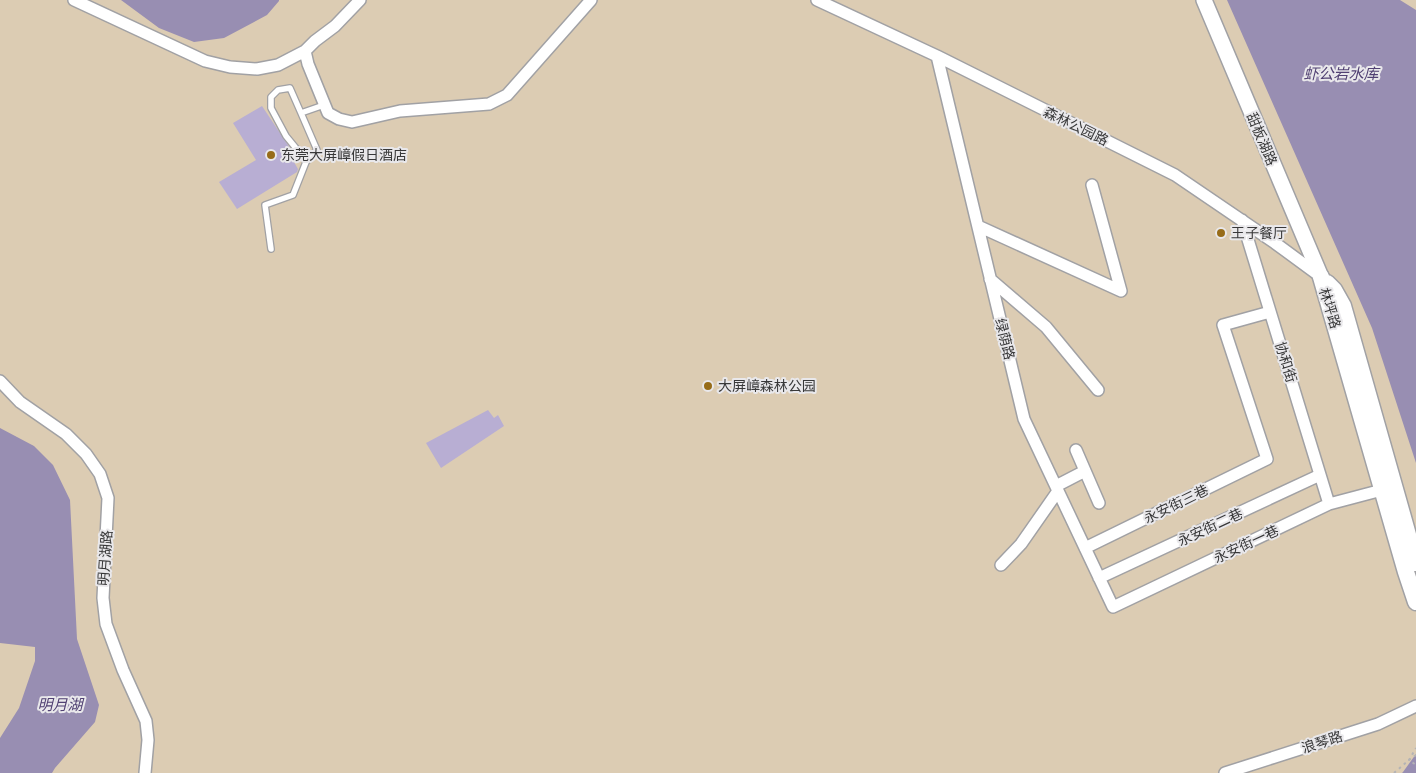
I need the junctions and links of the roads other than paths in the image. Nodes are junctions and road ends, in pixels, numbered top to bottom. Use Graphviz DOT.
graph roads {
  1 [pos="74,0"];
  2 [pos="360,0"];
  3 [pos="591,0"];
  4 [pos="817,0"];
  5 [pos="1204,0"];
  6 [pos="305,51"];
  7 [pos="937,56"];
  8 [pos="324,105"];
  9 [pos="300,113"];
  10 [pos="310,157"];
  11 [pos="1092,185"];
  12 [pos="1242,220"];
  13 [pos="978,226"];
  14 [pos="271,249"];
  15 [pos="1321,277"];
  16 [pos="990,279"];
  17 [pos="1270,312"];
  18 [pos="0,381"];
  19 [pos="1098,390"];
  20 [pos="1076,450"];
  21 [pos="1085,471"];
  22 [pos="1320,476"];
  23 [pos="1057,489"];
  24 [pos="1382,490"];
  25 [pos="1099,503"];
  26 [pos="1329,504"];
  27 [pos="1085,548"];
  28 [pos="1416,563"];
  29 [pos="1000,565"];
  30 [pos="1099,578"];
  31 [pos="1416,602"];
  32 [pos="1113,607"];
  33 [pos="1416,706"];
  34 [pos="145,773"];
  35 [pos="1225,773"];
  1 -- 6 [label="street"];
  2 -- 6 [label="street"];
  3 -- 8 [label="street"];
  4 -- 7 [label="street, 森林公园路"];
  5 -- 15 [label="street, 甜板湖路"];
  6 -- 8 [label="street"];
  7 -- 12 [label="street, 森林公园路"];
  7 -- 13 [label="street, 绿荫路"];
  8 -- 9 [label="lane"];
  9 -- 10 [label="lane"];
  9 -- 10 [label="lane"];
  10 -- 14 [label="lane"];
  11 -- 13 [label="street"];
  12 -- 15 [label="street, 森林公园路"];
  12 -- 17 [label="street, 协和街"];
  13 -- 16 [label="street, 绿荫路"];
  15 -- 24 [label="main road, 林坪路"];
  15 -- 28 [label="main road, 林坪路"];
  16 -- 19 [label="street"];
  16 -- 23 [label="street, 绿荫路"];
  17 -- 22 [label="street, 协和街"];
  17 -- 27 [label="street, 永安街三巷"];
  18 -- 34 [label="street, 明月湖路"];
  20 -- 21 [label="street"];
  21 -- 23 [label="street"];
  21 -- 25 [label="street"];
  22 -- 26 [label="street, 协和街"];
  22 -- 30 [label="street, 永安街二巷"];
  23 -- 27 [label="street, 绿荫路"];
  23 -- 29 [label="street"];
  24 -- 26 [label="street, 永安街一巷"];
  24 -- 31 [label="main road, 林坪路"];
  26 -- 32 [label="street, 永安街一巷"];
  27 -- 30 [label="street, 绿荫路"];
  30 -- 32 [label="street, 绿荫路"];
  33 -- 35 [label="street, 浪琴路"];
}
